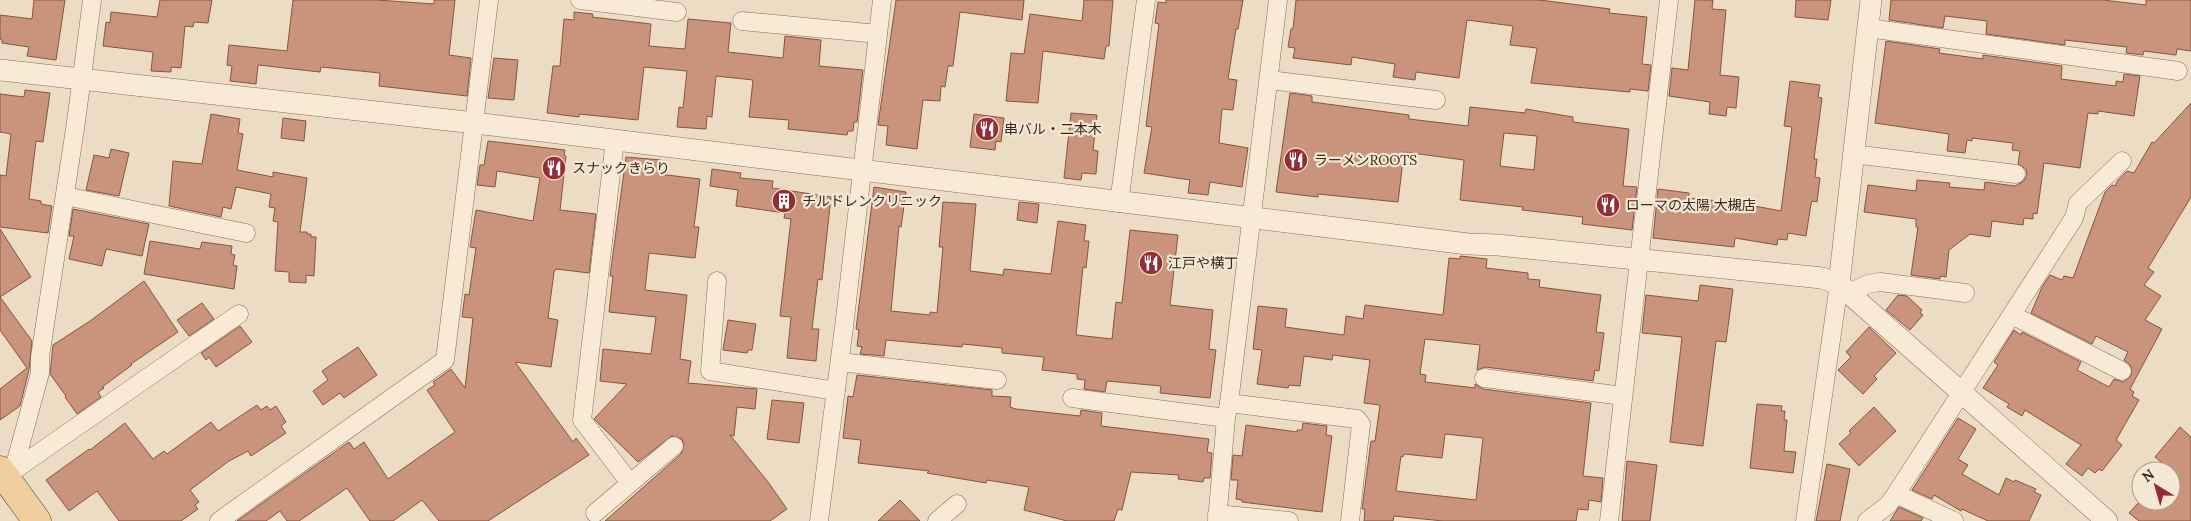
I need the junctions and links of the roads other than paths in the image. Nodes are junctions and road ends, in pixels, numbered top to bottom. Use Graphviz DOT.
graph roads {
  1 [pos="92,0"];
  2 [pos="489,0"];
  3 [pos="580,0"];
  4 [pos="882,0"];
  5 [pos="1146,0"];
  6 [pos="1278,0"];
  7 [pos="1670,0"];
  8 [pos="1871,0"];
  9 [pos="677,12"];
  10 [pos="742,21"];
  11 [pos="1868,28"];
  12 [pos="878,34"];
  13 [pos="0,70"];
  14 [pos="2178,71"];
  15 [pos="82,79"];
  16 [pos="1269,80"];
  17 [pos="1436,100"];
  18 [pos="475,123"];
  19 [pos="615,140"];
  20 [pos="1853,154"];
  21 [pos="2122,161"];
  22 [pos="863,171"];
  23 [pos="2016,174"];
  24 [pos="64,196"];
  25 [pos="1119,202"];
  26 [pos="1251,219"];
  27 [pos="246,233"];
  28 [pos="1638,260"];
  29 [pos="717,281"];
  30 [pos="1844,289"];
  31 [pos="1965,292"];
  32 [pos="239,314"];
  33 [pos="2012,315"];
  34 [pos="840,362"];
  35 [pos="2122,371"];
  36 [pos="1484,378"];
  37 [pos="997,380"];
  38 [pos="836,391"];
  39 [pos="1962,392"];
  40 [pos="1623,396"];
  41 [pos="1072,398"];
  42 [pos="1227,411"];
  43 [pos="674,446"];
  44 [pos="2,476"];
  45 [pos="630,483"];
  46 [pos="1896,494"];
  47 [pos="957,504"];
  48 [pos="595,513"];
  49 [pos="1217,518"];
  50 [pos="37,521"];
  51 [pos="219,521"];
  52 [pos="819,521"];
  53 [pos="938,521"];
  54 [pos="1289,521"];
  55 [pos="1350,521"];
  56 [pos="1609,521"];
  57 [pos="1806,521"];
  58 [pos="1867,521"];
  59 [pos="1954,521"];
  60 [pos="2107,521"];
  1 -- 15 [label="street"];
  2 -- 18 [label="street"];
  3 -- 9 [label="street"];
  4 -- 12 [label="street"];
  5 -- 25 [label="street"];
  6 -- 16 [label="street"];
  7 -- 28 [label="street"];
  8 -- 11 [label="street"];
  10 -- 12 [label="street"];
  11 -- 14 [label="street"];
  11 -- 20 [label="street"];
  12 -- 22 [label="street"];
  13 -- 15 [label="street"];
  15 -- 18 [label="street"];
  15 -- 24 [label="street"];
  16 -- 17 [label="street"];
  16 -- 26 [label="street"];
  18 -- 19 [label="street"];
  18 -- 51 [label="street"];
  19 -- 22 [label="street"];
  19 -- 45 [label="street"];
  20 -- 23 [label="street"];
  20 -- 30 [label="street"];
  21 -- 33 [label="street"];
  22 -- 25 [label="street"];
  22 -- 34 [label="street"];
  24 -- 27 [label="street"];
  24 -- 44 [label="street"];
  25 -- 26 [label="street"];
  26 -- 28 [label="street"];
  26 -- 42 [label="street"];
  28 -- 30 [label="street"];
  28 -- 40 [label="street"];
  29 -- 38 [label="street"];
  30 -- 31 [label="street"];
  30 -- 39 [label="street"];
  30 -- 57 [label="street"];
  32 -- 44 [label="street"];
  33 -- 35 [label="street"];
  33 -- 39 [label="street"];
  34 -- 37 [label="street"];
  34 -- 38 [label="street"];
  36 -- 40 [label="street"];
  38 -- 52 [label="street"];
  39 -- 46 [label="street"];
  39 -- 60 [label="street"];
  40 -- 56 [label="street"];
  41 -- 42 [label="street"];
  42 -- 49 [label="street"];
  42 -- 55 [label="street"];
  43 -- 45 [label="street"];
  44 -- 50 [label="main road"];
  45 -- 48 [label="street"];
  46 -- 58 [label="street"];
  46 -- 59 [label="street"];
  47 -- 53 [label="street"];
  49 -- 54 [label="street"];
}
